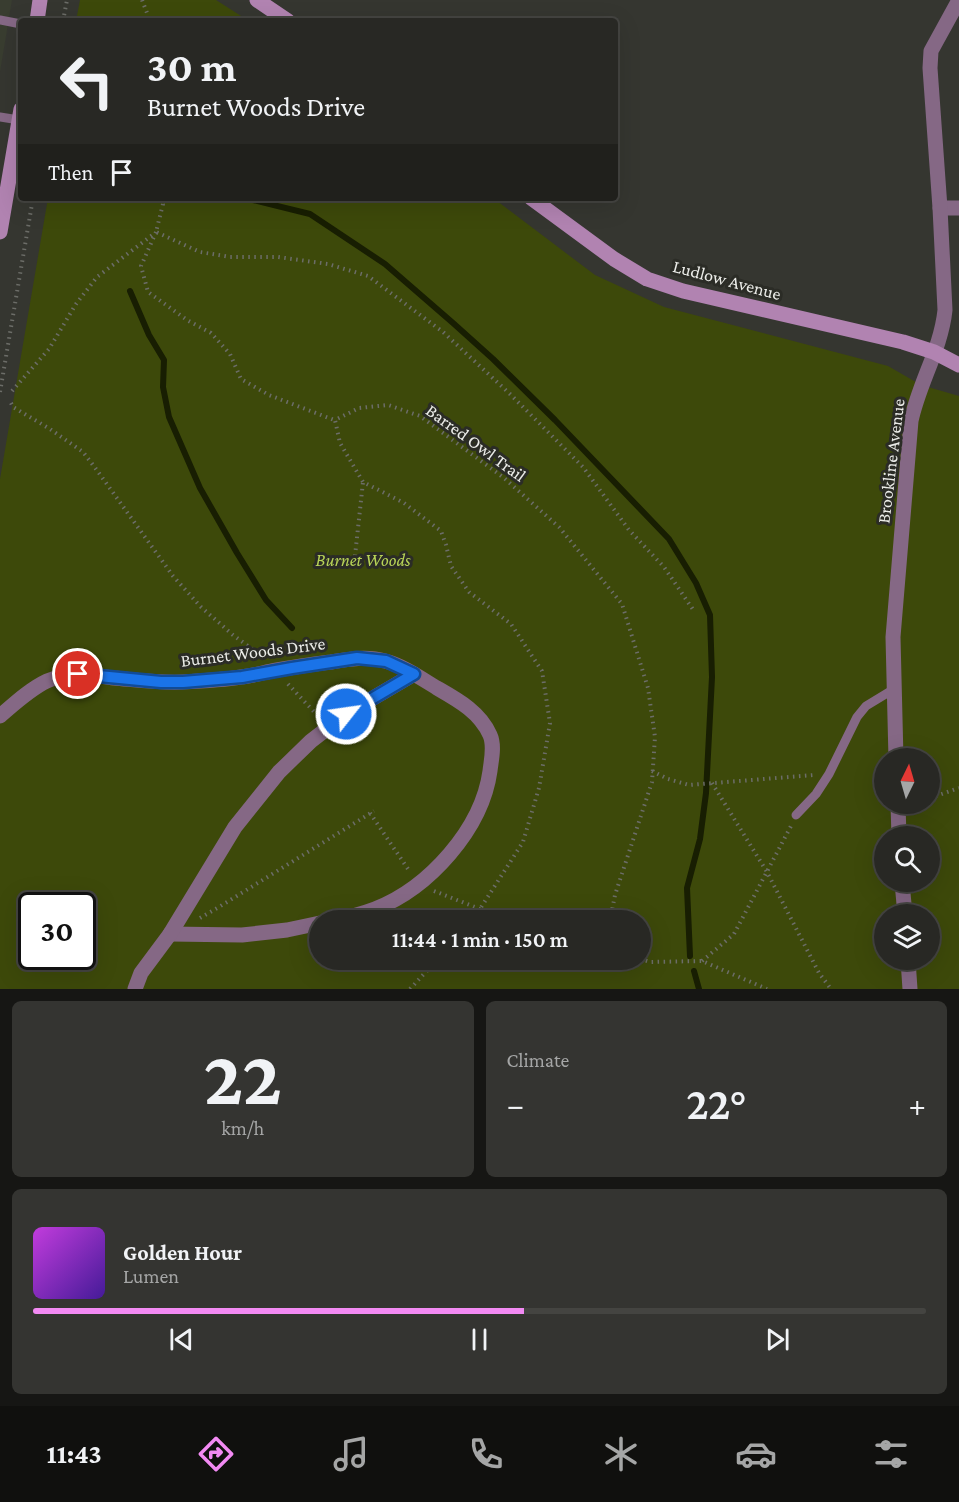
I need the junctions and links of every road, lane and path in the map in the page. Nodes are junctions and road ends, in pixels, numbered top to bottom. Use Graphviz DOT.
graph roads {
  1 [pos="40,0"];
  2 [pos="67,0"];
  3 [pos="142,0"];
  4 [pos="257,0"];
  5 [pos="959,0"];
  6 [pos="37,18"];
  7 [pos="64,18"];
  8 [pos="149,18"];
  9 [pos="284,18"];
  10 [pos="0,20"];
  11 [pos="18,23"];
  12 [pos="18,115"];
  13 [pos="0,117"];
  14 [pos="18,123"];
  15 [pos="5,172"];
  16 [pos="32,201"];
  17 [pos="162,201"];
  18 [pos="535,201"];
  19 [pos="940,208"];
  20 [pos="959,208"];
  21 [pos="0,232"];
  22 [pos="156,232"];
  23 [pos="934,352"];
  24 [pos="959,365"];
  25 [pos="12,391"];
  26 [pos="0,392"];
  27 [pos="10,403"];
  28 [pos="335,420"];
  29 [pos="363,482"];
  30 [pos="355,556"];
  31 [pos="694,611"];
  32 [pos="276,670"];
  33 [pos="414,674"];
  34 [pos="894,689"];
  35 [pos="0,716"];
  36 [pos="328,727"];
  37 [pos="896,748"];
  38 [pos="652,771"];
  39 [pos="829,774"];
  40 [pos="712,783"];
  41 [pos="959,788"];
  42 [pos="940,795"];
  43 [pos="796,815"];
  44 [pos="767,872"];
  45 [pos="419,884"];
  46 [pos="480,909"];
  47 [pos="371,910"];
  48 [pos="483,910"];
  49 [pos="612,910"];
  50 [pos="200,918"];
  51 [pos="309,925"];
  52 [pos="170,934"];
  53 [pos="702,961"];
  54 [pos="651,962"];
  55 [pos="427,970"];
  56 [pos="909,970"];
  57 [pos="135,989"];
  58 [pos="410,989"];
  59 [pos="767,989"];
  60 [pos="831,989"];
  61 [pos="910,989"];
  1 -- 6 [label="street"];
  2 -- 7 [label="path"];
  3 -- 8 [label="path"];
  4 -- 9 [label="street"];
  5 -- 19 [label="street, Brookline Avenue"];
  10 -- 11 [label="lane"];
  12 -- 13 [label="lane"];
  14 -- 15 [label="street"];
  15 -- 21 [label="street"];
  16 -- 26 [label="path"];
  17 -- 22 [label="path"];
  18 -- 23 [label="street, Ludlow Avenue"];
  19 -- 20 [label="street"];
  19 -- 23 [label="street, Brookline Avenue"];
  22 -- 25 [label="path"];
  22 -- 28 [label="path"];
  22 -- 31 [label="path"];
  23 -- 24 [label="street, Ludlow Avenue"];
  23 -- 34 [label="street, Brookline Avenue"];
  27 -- 32 [label="path"];
  28 -- 29 [label="path"];
  28 -- 38 [label="path, Barred Owl Trail"];
  29 -- 30 [label="path"];
  29 -- 46 [label="path"];
  32 -- 33 [label="street, Burnet Woods Drive"];
  32 -- 35 [label="street, Burnet Woods Drive"];
  32 -- 36 [label="path"];
  33 -- 36 [label="street"];
  33 -- 45 [label="street, Burnet Woods Drive"];
  34 -- 37 [label="street, Brookline Avenue"];
  34 -- 39 [label="lane"];
  36 -- 52 [label="street"];
  38 -- 40 [label="path"];
  38 -- 49 [label="path, Barred Owl Trail"];
  39 -- 40 [label="path"];
  39 -- 43 [label="lane"];
  40 -- 44 [label="path"];
  41 -- 42 [label="path"];
  43 -- 44 [label="path"];
  44 -- 53 [label="path"];
  44 -- 60 [label="path"];
  45 -- 46 [label="path"];
  45 -- 47 [label="street, Burnet Woods Drive"];
  45 -- 50 [label="path"];
  46 -- 48 [label="path"];
  51 -- 52 [label="street"];
  52 -- 57 [label="street"];
  53 -- 54 [label="path"];
  53 -- 59 [label="path"];
  55 -- 58 [label="path"];
  56 -- 61 [label="street"];
}
